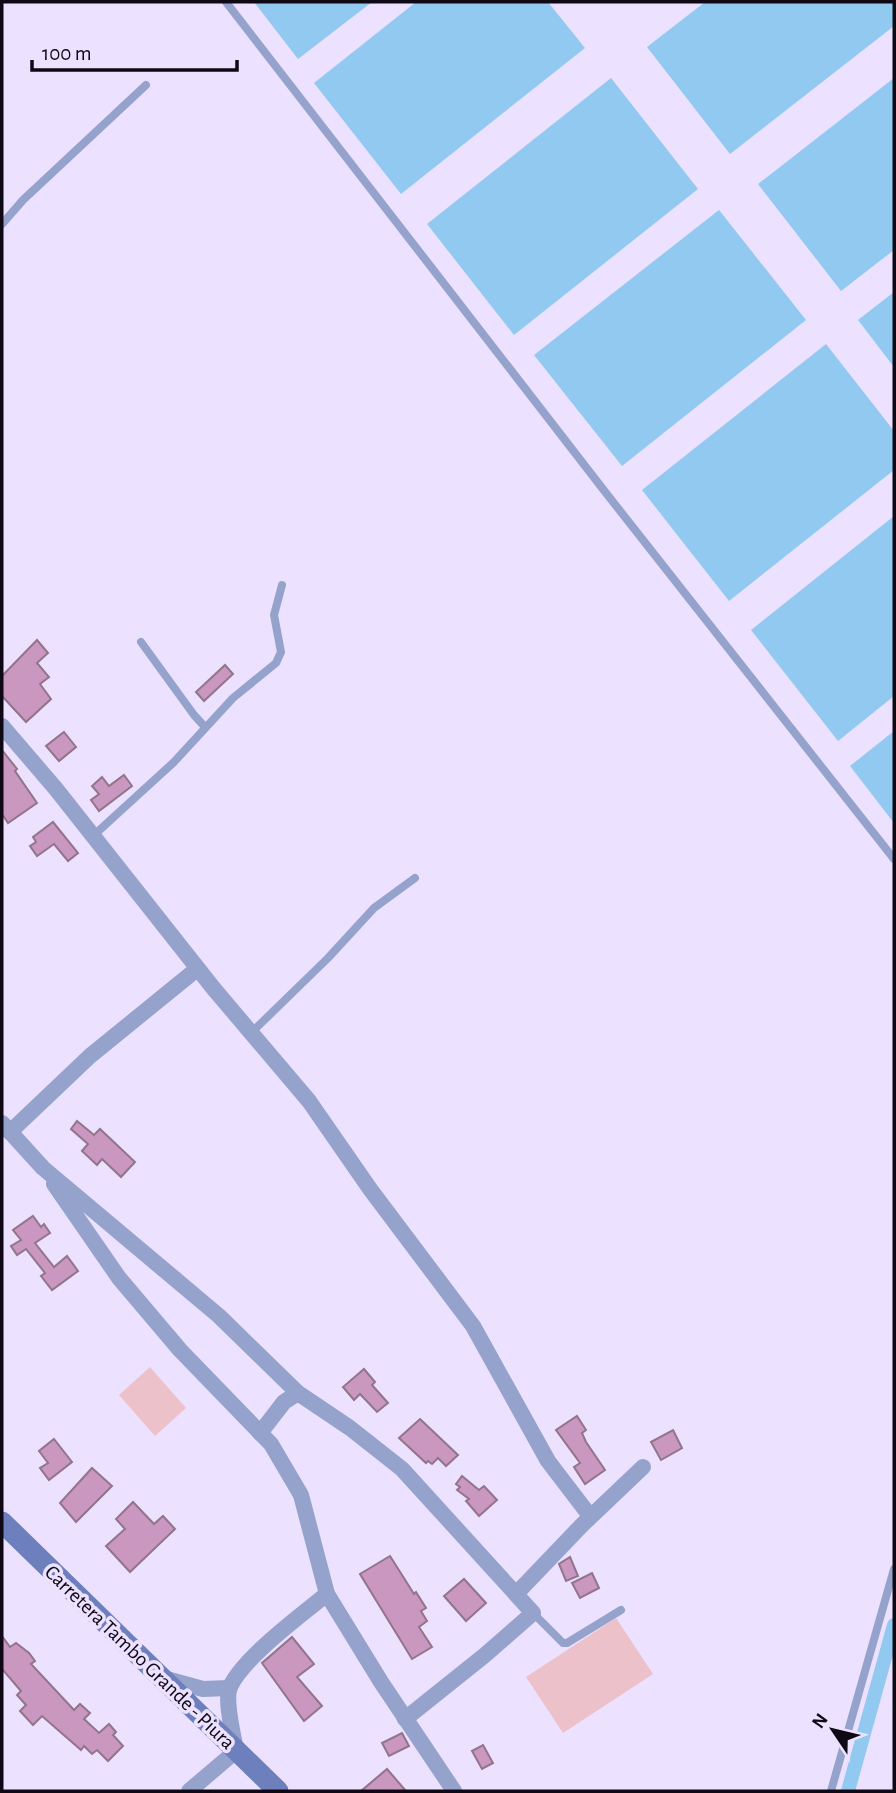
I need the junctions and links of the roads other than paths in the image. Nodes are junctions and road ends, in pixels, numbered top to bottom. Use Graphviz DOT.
graph roads {
  1 [pos="226,2"];
  2 [pos="146,85"];
  3 [pos="2,223"];
  4 [pos="282,585"];
  5 [pos="141,642"];
  6 [pos="2,726"];
  7 [pos="205,727"];
  8 [pos="93,836"];
  9 [pos="894,859"];
  10 [pos="415,878"];
  11 [pos="197,969"];
  12 [pos="251,1032"];
  13 [pos="6,1127"];
  14 [pos="43,1168"];
  15 [pos="299,1394"];
  16 [pos="260,1433"];
  17 [pos="643,1467"];
  18 [pos="590,1516"];
  19 [pos="2,1522"];
  20 [pos="894,1569"];
  21 [pos="327,1594"];
  22 [pos="516,1594"];
  23 [pos="621,1611"];
  24 [pos="533,1613"];
  25 [pos="161,1678"];
  26 [pos="229,1688"];
  27 [pos="405,1718"];
  28 [pos="236,1751"];
  29 [pos="189,1791"];
  30 [pos="278,1791"];
  31 [pos="454,1791"];
  32 [pos="831,1791"];
  1 -- 9 [label="lane"];
  2 -- 3 [label="lane"];
  4 -- 7 [label="lane"];
  5 -- 7 [label="lane"];
  6 -- 8 [label="street"];
  7 -- 8 [label="lane"];
  8 -- 11 [label="street"];
  10 -- 12 [label="lane"];
  11 -- 12 [label="street"];
  11 -- 13 [label="street"];
  12 -- 18 [label="street"];
  13 -- 14 [label="street"];
  14 -- 15 [label="street"];
  14 -- 16 [label="street"];
  15 -- 16 [label="street"];
  15 -- 22 [label="street"];
  16 -- 21 [label="street"];
  17 -- 18 [label="street"];
  18 -- 22 [label="street"];
  19 -- 25 [label="main road, Carretera Tambo Grande - Piura"];
  20 -- 32 [label="lane"];
  21 -- 26 [label="street"];
  21 -- 27 [label="street"];
  22 -- 24 [label="street"];
  23 -- 24 [label="lane"];
  24 -- 27 [label="street"];
  25 -- 26 [label="street"];
  25 -- 28 [label="main road, Carretera Tambo Grande - Piura"];
  26 -- 28 [label="street"];
  27 -- 31 [label="street"];
  28 -- 29 [label="street"];
  28 -- 30 [label="main road, Carretera Tambo Grande - Piura"];
}
